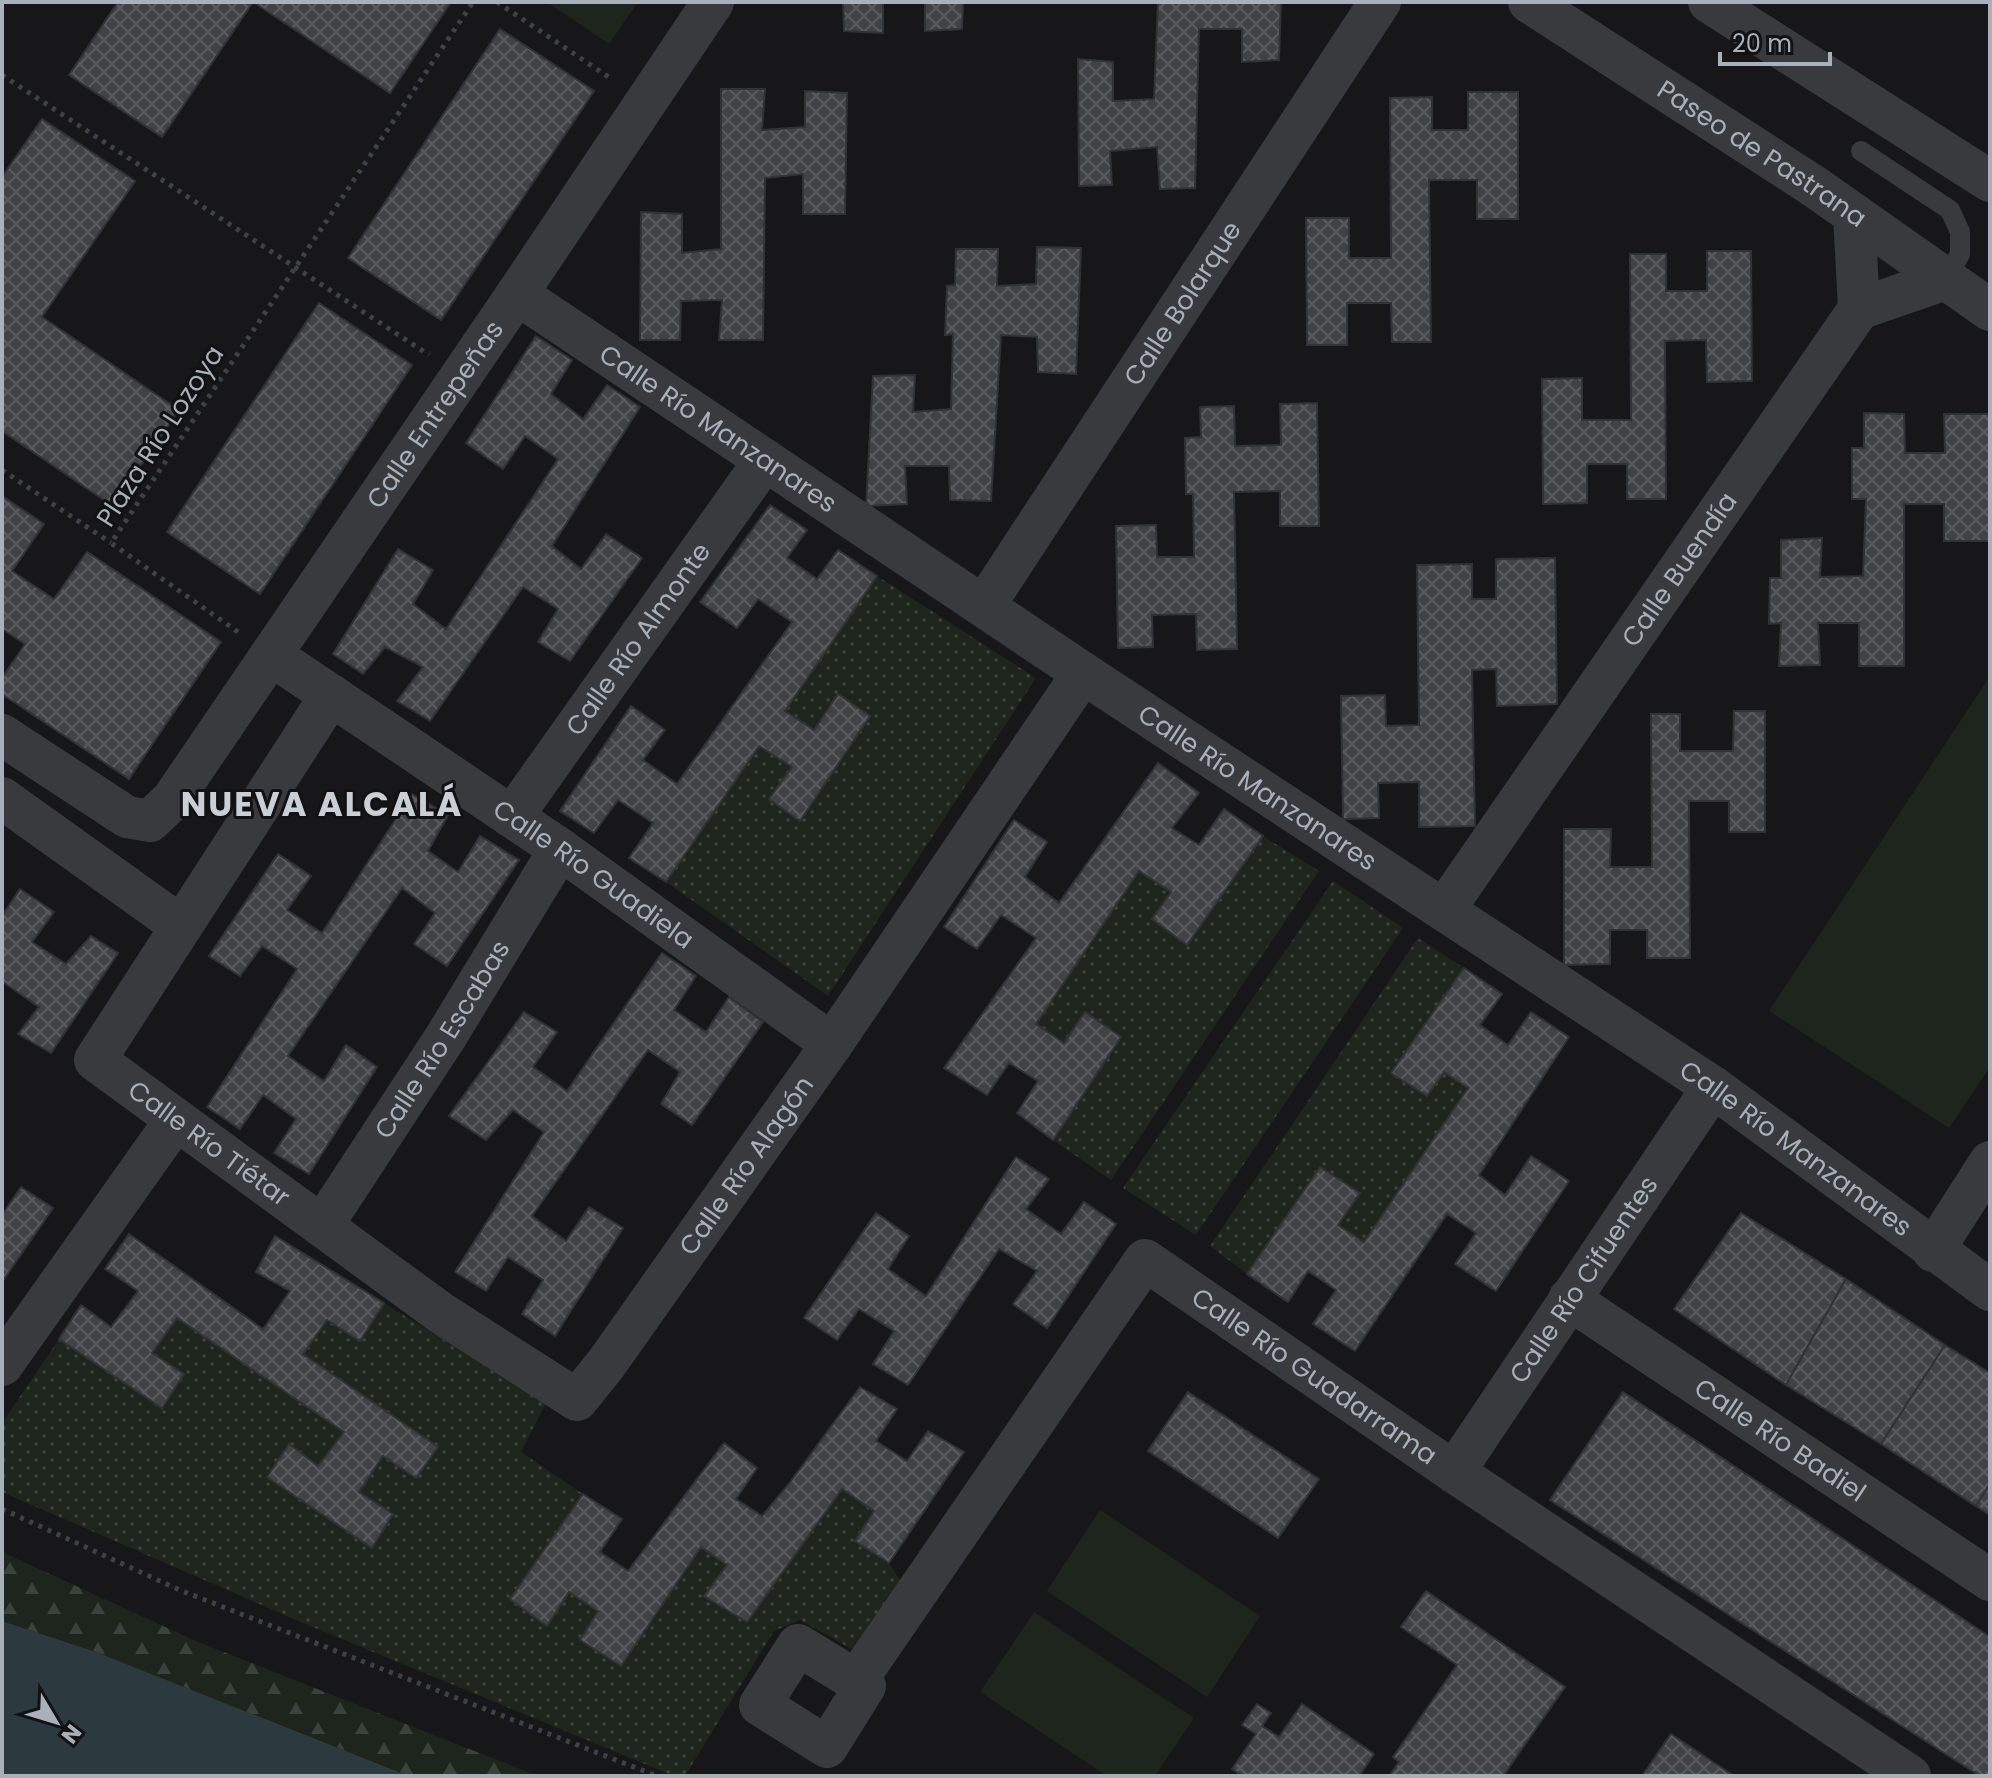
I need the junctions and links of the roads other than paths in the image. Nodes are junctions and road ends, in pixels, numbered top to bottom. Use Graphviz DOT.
graph roads {
  1 [pos="713,2"];
  2 [pos="1380,2"];
  3 [pos="1529,2"];
  4 [pos="1709,2"];
  5 [pos="1861,151"];
  6 [pos="1990,181"];
  7 [pos="1854,214"];
  8 [pos="1946,279"];
  9 [pos="517,294"];
  10 [pos="1859,309"];
  11 [pos="1990,310"];
  12 [pos="765,460"];
  13 [pos="984,606"];
  14 [pos="271,655"];
  15 [pos="1083,673"];
  16 [pos="331,695"];
  17 [pos="2,735"];
  18 [pos="2,798"];
  19 [pos="512,817"];
  20 [pos="560,849"];
  21 [pos="1444,910"];
  22 [pos="181,926"];
  23 [pos="832,1044"];
  24 [pos="1713,1087"];
  25 [pos="175,1121"];
  26 [pos="1990,1162"];
  27 [pos="322,1226"];
  28 [pos="1933,1251"];
  29 [pos="1990,1290"];
  30 [pos="1569,1299"];
  31 [pos="2,1365"];
  32 [pos="1454,1472"];
  33 [pos="1990,1580"];
  34 [pos="856,1681"];
  35 [pos="1910,1776"];
  1 -- 9 [label="street, Calle Entrepeñas"];
  2 -- 13 [label="street, Calle Bolarque"];
  3 -- 7 [label="street, Paseo de Pastrana"];
  4 -- 6 [label="street"];
  5 -- 8 [label="lane"];
  7 -- 8 [label="street, Paseo de Pastrana"];
  7 -- 10 [label="street"];
  8 -- 10 [label="street"];
  8 -- 11 [label="street, Paseo de Pastrana"];
  9 -- 12 [label="street, Calle Río Manzanares"];
  9 -- 14 [label="street, Calle Entrepeñas"];
  10 -- 21 [label="street, Calle Buendía"];
  12 -- 13 [label="street, Calle Río Manzanares"];
  12 -- 19 [label="street, Calle Río Almonte"];
  13 -- 15 [label="street, Calle Río Manzanares"];
  14 -- 16 [label="street, Calle Río Guadiela"];
  14 -- 17 [label="street, Calle Entrepeñas"];
  15 -- 21 [label="street, Calle Río Manzanares"];
  15 -- 23 [label="street, Calle Río Alagón"];
  16 -- 19 [label="street, Calle Río Guadiela"];
  16 -- 22 [label="street"];
  18 -- 22 [label="street"];
  19 -- 20 [label="street, Calle Río Guadiela"];
  20 -- 23 [label="street, Calle Río Guadiela"];
  20 -- 27 [label="street, Calle Río Escabas"];
  21 -- 24 [label="street, Calle Río Manzanares"];
  22 -- 25 [label="street, Calle Río Tiétar"];
  23 -- 27 [label="street, Calle Río Alagón"];
  24 -- 28 [label="street, Calle Río Manzanares"];
  24 -- 30 [label="street, Calle Río Cifuentes"];
  25 -- 27 [label="street, Calle Río Tiétar"];
  25 -- 31 [label="street"];
  26 -- 28 [label="street"];
  28 -- 29 [label="street, Calle Río Manzanares"];
  30 -- 32 [label="street, Calle Río Cifuentes"];
  30 -- 33 [label="street, Calle Río Badiel"];
  32 -- 34 [label="street, Calle Río Guadarrama"];
  32 -- 35 [label="street, Calle Río Guadarrama"];
}
